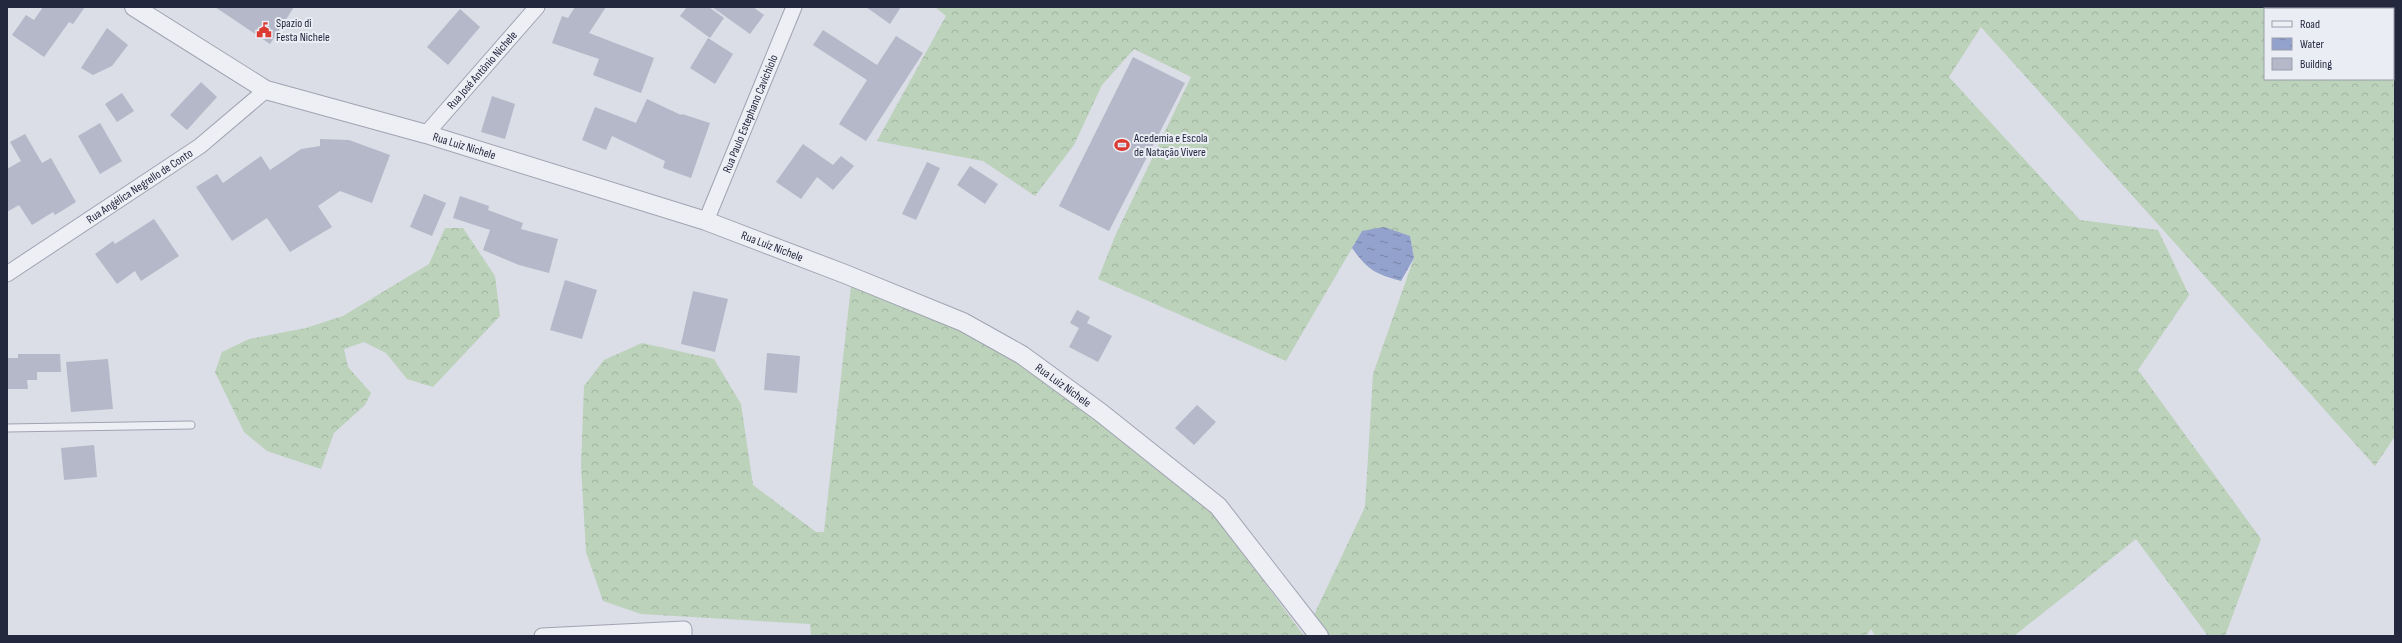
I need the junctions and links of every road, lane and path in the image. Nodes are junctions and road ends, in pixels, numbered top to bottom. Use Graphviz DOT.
graph roads {
  1 [pos="134,7"];
  2 [pos="537,7"];
  3 [pos="794,7"];
  4 [pos="266,90"];
  5 [pos="426,134"];
  6 [pos="706,221"];
  7 [pos="7,274"];
  8 [pos="191,426"];
  9 [pos="7,428"];
  10 [pos="542,636"];
  11 [pos="684,636"];
  12 [pos="1319,636"];
  1 -- 4 [label="street, Rua Luiz Nichele"];
  2 -- 5 [label="street, Rua José Antônio Nichele"];
  3 -- 6 [label="street, Rua Paulo Estephano Cavichiolo"];
  4 -- 5 [label="street, Rua Luiz Nichele"];
  4 -- 7 [label="street, Rua Angélica Negrello de Conto"];
  5 -- 6 [label="street, Rua Luiz Nichele"];
  6 -- 12 [label="street, Rua Luiz Nichele"];
  8 -- 9 [label="lane"];
  10 -- 11 [label="street"];
}
